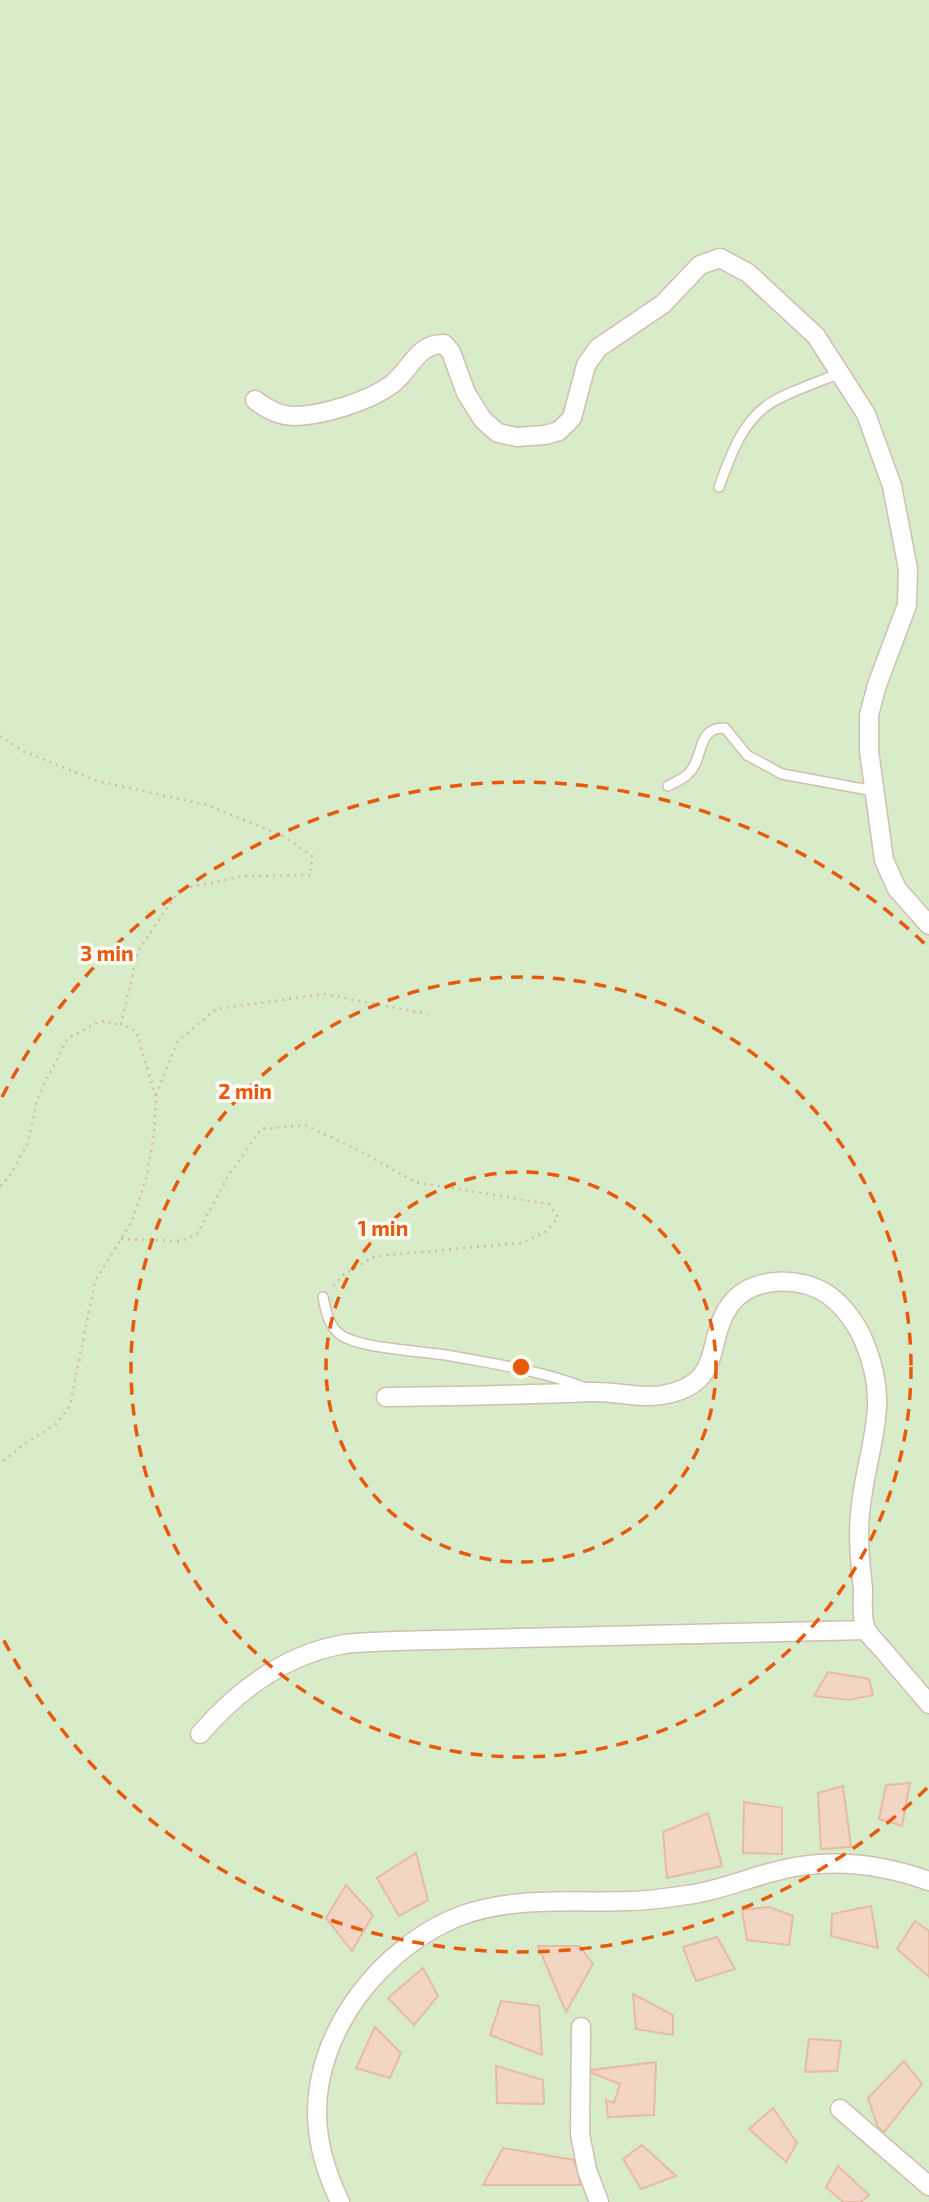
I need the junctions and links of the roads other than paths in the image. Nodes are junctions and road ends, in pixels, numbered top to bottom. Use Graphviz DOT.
graph roads {
  1 [pos="840,373"];
  2 [pos="255,400"];
  3 [pos="719,487"];
  4 [pos="668,786"];
  5 [pos="874,791"];
  6 [pos="929,925"];
  7 [pos="323,1297"];
  8 [pos="594,1392"];
  9 [pos="386,1397"];
  10 [pos="866,1630"];
  11 [pos="929,1704"];
  12 [pos="200,1734"];
  13 [pos="929,1881"];
  14 [pos="581,2027"];
  15 [pos="840,2109"];
  16 [pos="929,2186"];
  17 [pos="340,2202"];
  18 [pos="599,2202"];
  1 -- 2 [label="street"];
  1 -- 3 [label="lane"];
  1 -- 5 [label="street"];
  4 -- 5 [label="lane"];
  5 -- 6 [label="street"];
  7 -- 8 [label="lane"];
  8 -- 9 [label="street"];
  8 -- 10 [label="street"];
  10 -- 11 [label="street"];
  10 -- 12 [label="street"];
  13 -- 17 [label="street"];
  14 -- 18 [label="street"];
  15 -- 16 [label="street"];
}
